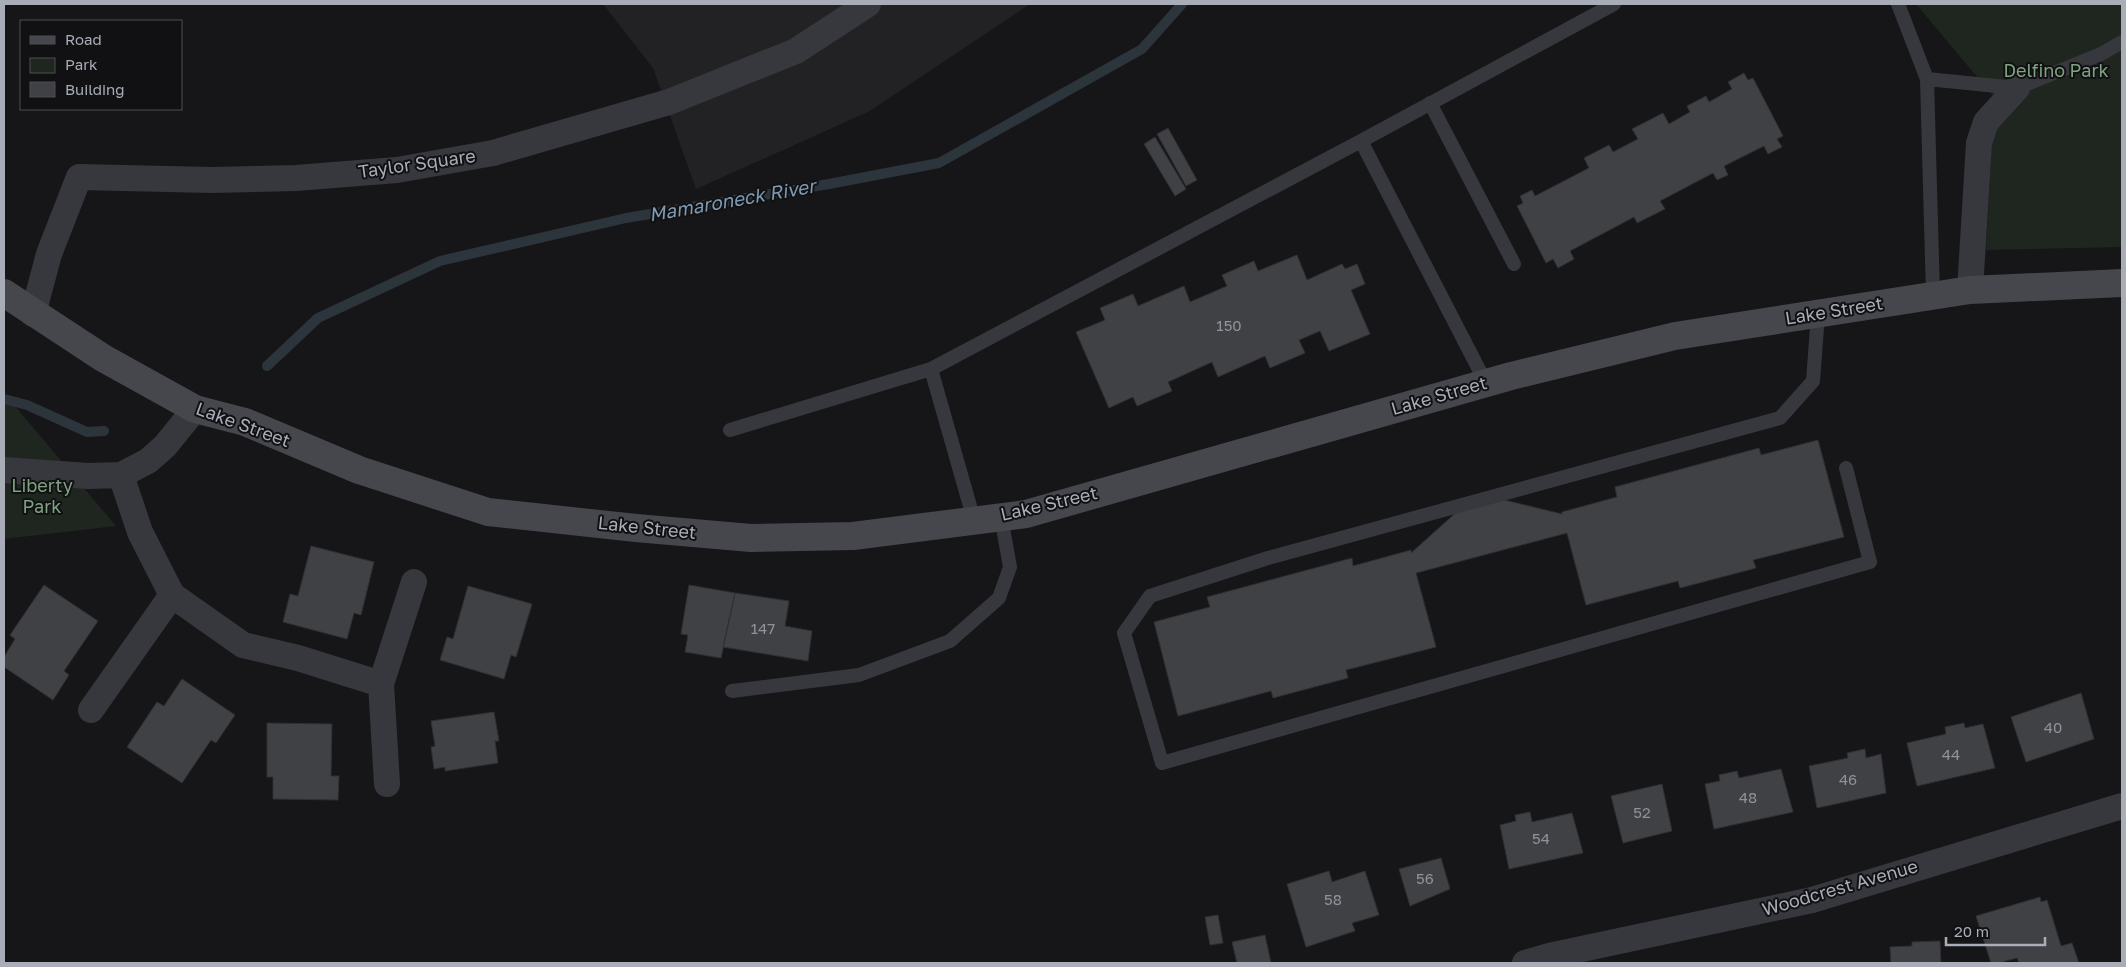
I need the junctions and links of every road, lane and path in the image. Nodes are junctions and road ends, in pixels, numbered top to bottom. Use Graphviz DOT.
graph roads {
  1 [pos="868,4"];
  2 [pos="1614,4"];
  3 [pos="1898,4"];
  4 [pos="2122,42"];
  5 [pos="1927,79"];
  6 [pos="2017,88"];
  7 [pos="1430,103"];
  8 [pos="1361,141"];
  9 [pos="1514,264"];
  10 [pos="2122,283"];
  11 [pos="1970,290"];
  12 [pos="4,293"];
  13 [pos="1933,295"];
  14 [pos="33,314"];
  15 [pos="1818,314"];
  16 [pos="931,369"];
  17 [pos="1486,383"];
  18 [pos="195,409"];
  19 [pos="730,430"];
  20 [pos="1846,468"];
  21 [pos="4,470"];
  22 [pos="121,475"];
  23 [pos="1001,517"];
  24 [pos="974,520"];
  25 [pos="414,582"];
  26 [pos="172,595"];
  27 [pos="381,684"];
  28 [pos="732,691"];
  29 [pos="92,710"];
  30 [pos="387,784"];
  31 [pos="2122,806"];
  32 [pos="1525,963"];
  1 -- 14 [label="street, Taylor Square"];
  2 -- 7 [label="lane"];
  3 -- 5 [label="lane"];
  4 -- 6 [label="lane"];
  5 -- 6 [label="lane"];
  5 -- 13 [label="lane"];
  6 -- 11 [label="street"];
  7 -- 8 [label="lane"];
  7 -- 9 [label="lane"];
  8 -- 16 [label="lane"];
  8 -- 17 [label="lane"];
  10 -- 11 [label="main road, Lake Street"];
  11 -- 13 [label="main road, Lake Street"];
  12 -- 14 [label="main road, Lake Street"];
  13 -- 15 [label="main road, Lake Street"];
  14 -- 18 [label="main road, Lake Street"];
  15 -- 17 [label="main road, Lake Street"];
  15 -- 20 [label="lane"];
  16 -- 19 [label="lane"];
  16 -- 24 [label="lane"];
  17 -- 23 [label="main road, Lake Street"];
  18 -- 22 [label="street"];
  18 -- 24 [label="main road, Lake Street"];
  21 -- 22 [label="street"];
  22 -- 26 [label="street"];
  23 -- 24 [label="main road, Lake Street"];
  23 -- 28 [label="lane"];
  25 -- 27 [label="street"];
  26 -- 27 [label="street"];
  26 -- 29 [label="street"];
  27 -- 30 [label="street"];
  31 -- 32 [label="street, Woodcrest Avenue"];
}
